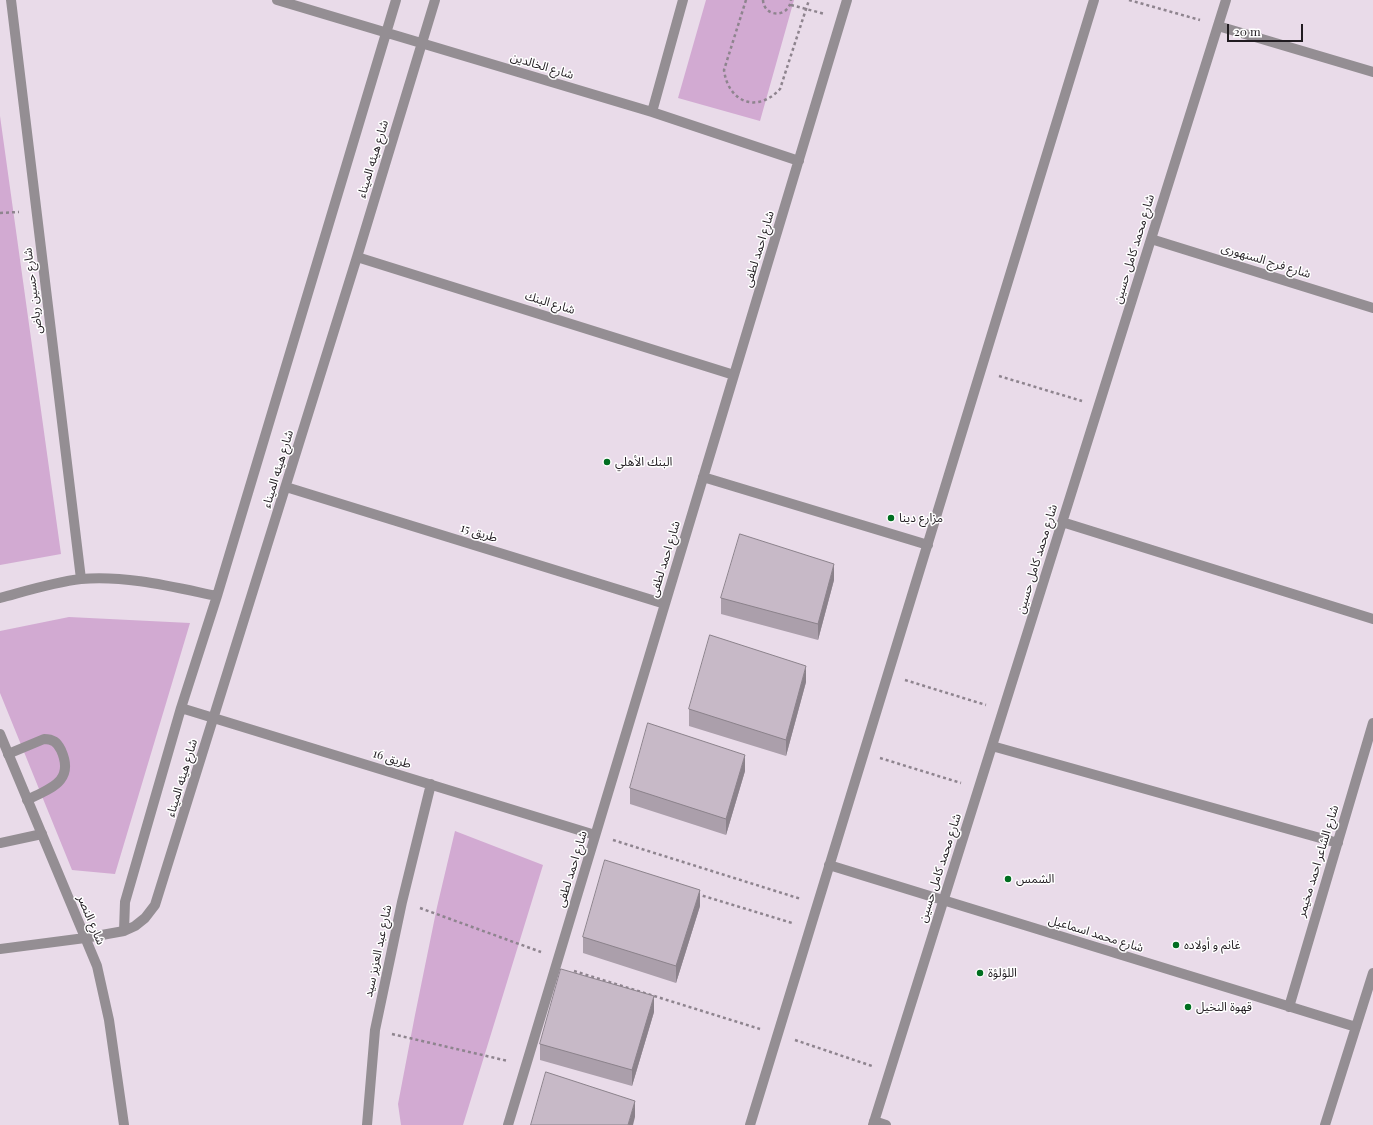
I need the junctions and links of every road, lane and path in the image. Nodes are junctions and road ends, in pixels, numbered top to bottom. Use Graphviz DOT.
graph roads {
  1 [pos="11,0"];
  2 [pos="277,0"];
  3 [pos="396,0"];
  4 [pos="435,0"];
  5 [pos="683,0"];
  6 [pos="746,0"];
  7 [pos="763,0"];
  8 [pos="791,0"];
  9 [pos="809,0"];
  10 [pos="847,0"];
  11 [pos="1094,0"];
  12 [pos="1129,0"];
  13 [pos="1226,0"];
  14 [pos="791,5"];
  15 [pos="806,9"];
  16 [pos="842,18"];
  17 [pos="1218,26"];
  18 [pos="387,32"];
  19 [pos="422,43"];
  20 [pos="1373,72"];
  21 [pos="652,112"];
  22 [pos="798,161"];
  23 [pos="1151,239"];
  24 [pos="357,257"];
  25 [pos="1373,308"];
  26 [pos="981,370"];
  27 [pos="734,375"];
  28 [pos="1099,406"];
  29 [pos="703,477"];
  30 [pos="286,487"];
  31 [pos="1062,522"];
  32 [pos="928,545"];
  33 [pos="81,579"];
  34 [pos="217,596"];
  35 [pos="0,598"];
  36 [pos="665,604"];
  37 [pos="1373,618"];
  38 [pos="888,674"];
  39 [pos="181,708"];
  40 [pos="1003,711"];
  41 [pos="214,718"];
  42 [pos="1373,724"];
  43 [pos="0,734"];
  44 [pos="992,746"];
  45 [pos="864,753"];
  46 [pos="8,754"];
  47 [pos="431,784"];
  48 [pos="979,788"];
  49 [pos="27,800"];
  50 [pos="42,834"];
  51 [pos="595,835"];
  52 [pos="0,843"];
  53 [pos="1338,843"];
  54 [pos="829,865"];
  55 [pos="691,892"];
  56 [pos="944,900"];
  57 [pos="402,902"];
  58 [pos="817,904"];
  59 [pos="810,929"];
  60 [pos="124,931"];
  61 [pos="85,938"];
  62 [pos="0,949"];
  63 [pos="557,962"];
  64 [pos="1373,973"];
  65 [pos="1289,1007"];
  66 [pos="1356,1027"];
  67 [pos="375,1030"];
  68 [pos="778,1034"];
  69 [pos="526,1065"];
  70 [pos="890,1072"];
  71 [pos="874,1123"];
  72 [pos="124,1125"];
  73 [pos="367,1125"];
  74 [pos="508,1125"];
  75 [pos="750,1125"];
  76 [pos="886,1125"];
  77 [pos="1325,1125"];
  1 -- 33 [label="street, شارع حسين رياض"];
  2 -- 18 [label="street, شارع الخالدين"];
  3 -- 18 [label="street, شارع هيئه الميناء"];
  4 -- 19 [label="street, شارع هيئه الميناء"];
  5 -- 21 [label="street"];
  6 -- 15 [label="path"];
  7 -- 14 [label="path"];
  8 -- 14 [label="path"];
  9 -- 15 [label="path"];
  10 -- 16 [label="street, شارع احمد لطفى"];
  11 -- 26 [label="street"];
  12 -- 17 [label="path"];
  13 -- 17 [label="street, شارع محمد كامل حسين"];
  14 -- 15 [label="path"];
  15 -- 16 [label="path"];
  16 -- 22 [label="street, شارع احمد لطفى"];
  17 -- 20 [label="street"];
  17 -- 23 [label="street, شارع محمد كامل حسين"];
  18 -- 19 [label="street, شارع الخالدين"];
  18 -- 34 [label="street, شارع هيئه الميناء"];
  19 -- 21 [label="street, شارع الخالدين"];
  19 -- 24 [label="street, شارع هيئه الميناء"];
  21 -- 22 [label="street, شارع الخالدين"];
  22 -- 27 [label="street, شارع احمد لطفى"];
  23 -- 25 [label="street, شارع فرج السنهورى"];
  23 -- 28 [label="street, شارع محمد كامل حسين"];
  24 -- 27 [label="street, شارع البنك"];
  24 -- 30 [label="street, شارع هيئه الميناء"];
  26 -- 28 [label="path"];
  26 -- 32 [label="street"];
  27 -- 29 [label="street, شارع احمد لطفى"];
  28 -- 31 [label="street, شارع محمد كامل حسين"];
  29 -- 32 [label="street"];
  29 -- 36 [label="street, شارع احمد لطفى"];
  30 -- 36 [label="street, طريق 15"];
  30 -- 41 [label="street, شارع هيئه الميناء"];
  31 -- 37 [label="street"];
  31 -- 40 [label="street, شارع محمد كامل حسين"];
  32 -- 38 [label="street"];
  33 -- 34 [label="street"];
  33 -- 35 [label="street"];
  34 -- 39 [label="street, شارع هيئه الميناء"];
  36 -- 51 [label="street, شارع احمد لطفى"];
  38 -- 40 [label="path"];
  38 -- 45 [label="street"];
  39 -- 41 [label="street, طريق 16"];
  39 -- 60 [label="street, شارع هيئه الميناء"];
  40 -- 44 [label="street, شارع محمد كامل حسين"];
  41 -- 47 [label="street, طريق 16"];
  41 -- 60 [label="street, شارع هيئه الميناء"];
  42 -- 53 [label="street, شارع الشاعر احمد مخيمر"];
  43 -- 46 [label="street, شارع النصر"];
  44 -- 48 [label="street, شارع محمد كامل حسين"];
  44 -- 53 [label="street"];
  45 -- 48 [label="path"];
  45 -- 54 [label="street"];
  46 -- 49 [label="street, شارع النصر"];
  46 -- 49 [label="street"];
  47 -- 51 [label="street, طريق 16"];
  47 -- 57 [label="street, شارع عبد العزيز سيد"];
  48 -- 56 [label="street, شارع محمد كامل حسين"];
  49 -- 50 [label="street, شارع النصر"];
  50 -- 52 [label="street"];
  50 -- 61 [label="street, شارع النصر"];
  51 -- 58 [label="path"];
  51 -- 63 [label="street, شارع احمد لطفى"];
  53 -- 65 [label="street, شارع الشاعر احمد مخيمر"];
  54 -- 56 [label="street, شارع محمد اسماعيل"];
  54 -- 58 [label="street"];
  55 -- 59 [label="path"];
  56 -- 65 [label="street, شارع محمد اسماعيل"];
  56 -- 70 [label="street, شارع محمد كامل حسين"];
  57 -- 63 [label="path"];
  57 -- 67 [label="street, شارع عبد العزيز سيد"];
  58 -- 59 [label="street"];
  59 -- 68 [label="street"];
  60 -- 61 [label="street, شارع هيئه الميناء"];
  61 -- 62 [label="street, شارع هيئه الميناء"];
  61 -- 72 [label="street, شارع النصر"];
  63 -- 68 [label="path"];
  63 -- 69 [label="street, شارع احمد لطفى"];
  64 -- 66 [label="street"];
  65 -- 66 [label="street, شارع محمد اسماعيل"];
  66 -- 77 [label="street"];
  67 -- 69 [label="path"];
  67 -- 73 [label="street, شارع عبد العزيز سيد"];
  68 -- 70 [label="path"];
  68 -- 75 [label="street"];
  69 -- 74 [label="street, شارع احمد لطفى"];
  70 -- 71 [label="street, شارع محمد كامل حسين"];
  71 -- 76 [label="street"];
}
